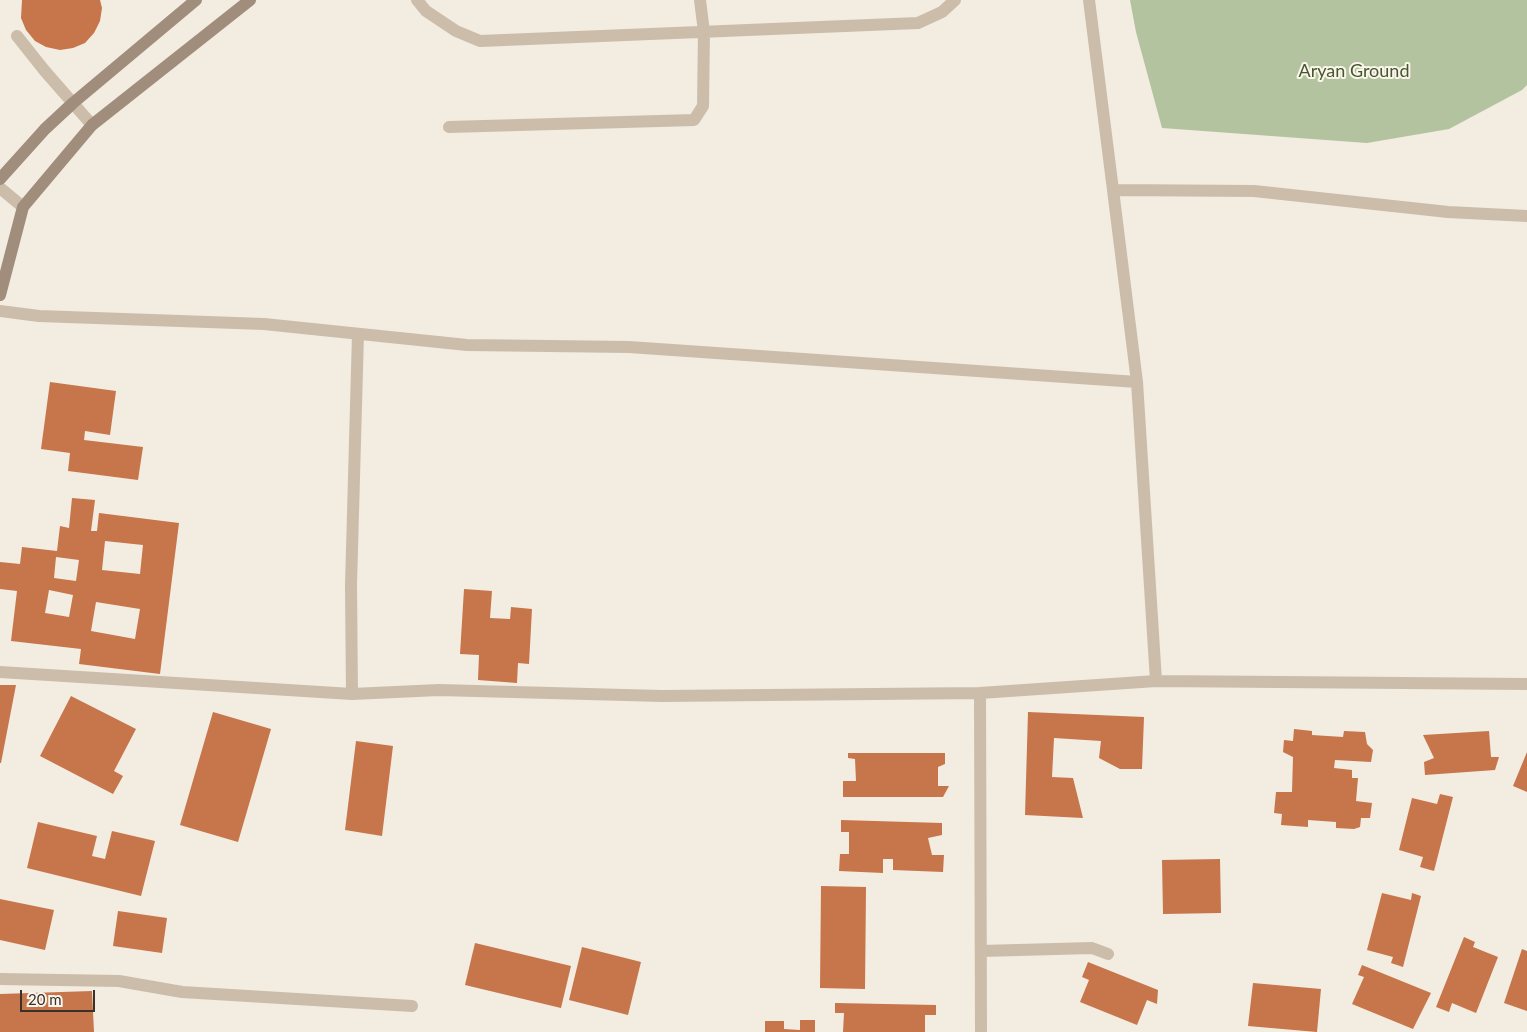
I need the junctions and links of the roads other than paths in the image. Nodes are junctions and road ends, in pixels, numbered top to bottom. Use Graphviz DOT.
graph roads {
  1 [pos="196,0"];
  2 [pos="250,0"];
  3 [pos="417,0"];
  4 [pos="700,0"];
  5 [pos="955,0"];
  6 [pos="1089,0"];
  7 [pos="704,32"];
  8 [pos="17,36"];
  9 [pos="73,103"];
  10 [pos="92,125"];
  11 [pos="448,127"];
  12 [pos="0,179"];
  13 [pos="0,188"];
  14 [pos="1113,190"];
  15 [pos="24,207"];
  16 [pos="1527,216"];
  17 [pos="0,295"];
  18 [pos="0,311"];
  19 [pos="358,334"];
  20 [pos="1137,382"];
  21 [pos="0,672"];
  22 [pos="1156,681"];
  23 [pos="1527,684"];
  24 [pos="980,693"];
  25 [pos="352,694"];
  26 [pos="981,951"];
  27 [pos="1108,954"];
  28 [pos="0,979"];
  29 [pos="412,1006"];
  30 [pos="981,1032"];
  1 -- 9 [label="street"];
  2 -- 10 [label="street"];
  3 -- 7 [label="street"];
  4 -- 7 [label="street"];
  5 -- 7 [label="street"];
  6 -- 14 [label="street"];
  7 -- 11 [label="street"];
  8 -- 9 [label="street"];
  9 -- 10 [label="street"];
  9 -- 12 [label="street"];
  10 -- 15 [label="street"];
  13 -- 15 [label="street"];
  14 -- 16 [label="street"];
  14 -- 20 [label="street"];
  15 -- 17 [label="street"];
  18 -- 19 [label="street"];
  19 -- 20 [label="street"];
  19 -- 25 [label="street"];
  20 -- 22 [label="street"];
  21 -- 25 [label="street"];
  22 -- 23 [label="street"];
  22 -- 24 [label="street"];
  24 -- 25 [label="street"];
  24 -- 26 [label="street"];
  26 -- 27 [label="street"];
  26 -- 30 [label="street"];
  28 -- 29 [label="street"];
}
